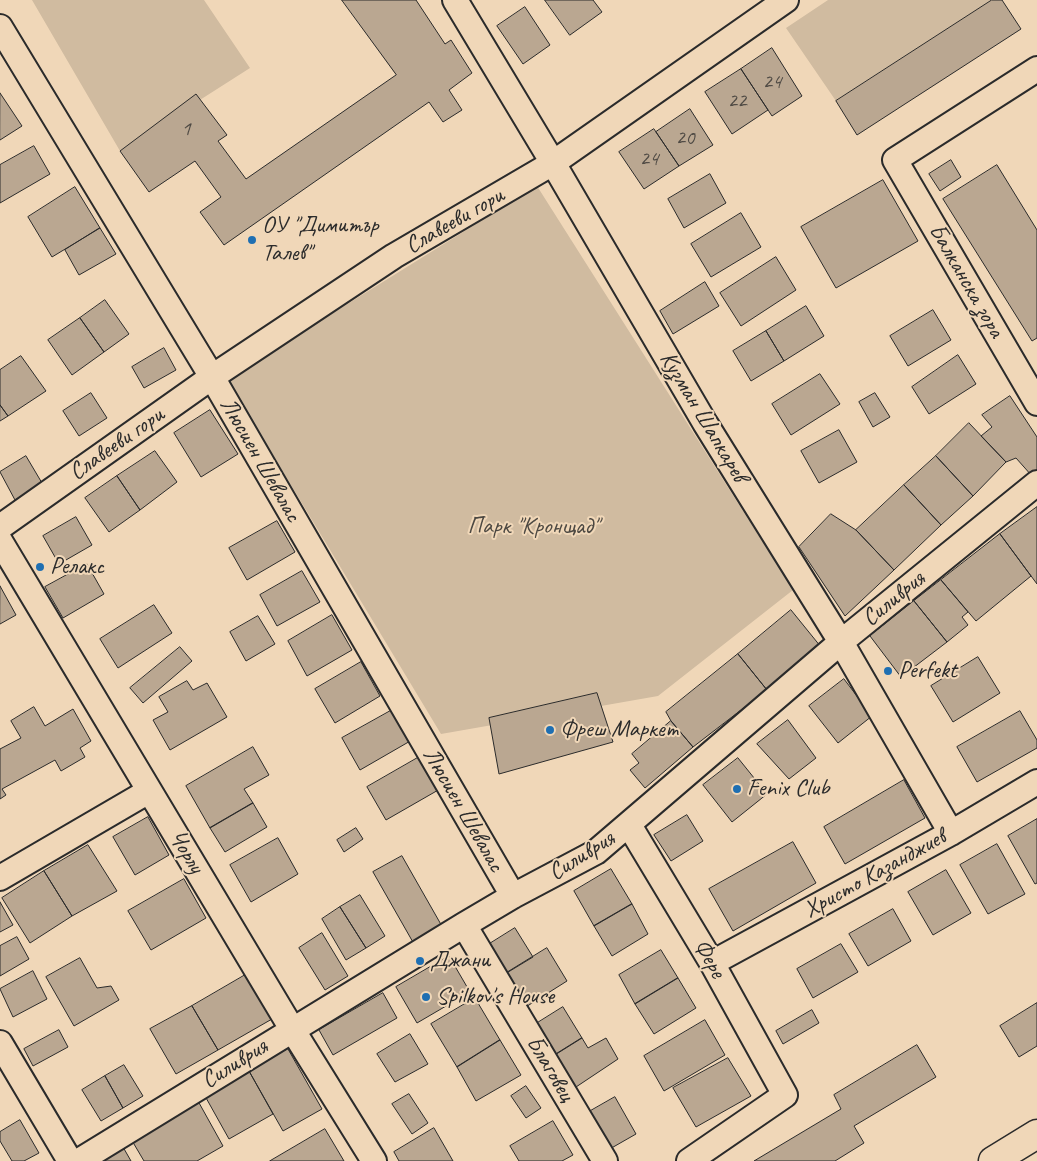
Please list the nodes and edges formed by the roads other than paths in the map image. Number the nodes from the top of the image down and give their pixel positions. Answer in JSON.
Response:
{"nodes":[{"id":1,"x":455,"y":0,"type":"edge"},
{"id":2,"x":786,"y":0,"type":"edge"},
{"id":3,"x":0,"y":27,"type":"edge"},
{"id":4,"x":1037,"y":69,"type":"edge"},
{"id":5,"x":553,"y":163,"type":"junction"},
{"id":6,"x":212,"y":377,"type":"junction"},
{"id":7,"x":1037,"y":403,"type":"edge"},
{"id":8,"x":1037,"y":483,"type":"edge"},
{"id":9,"x":0,"y":527,"type":"edge"},
{"id":10,"x":0,"y":541,"type":"edge"},
{"id":11,"x":841,"y":642,"type":"junction"},
{"id":12,"x":1037,"y":782,"type":"edge"},
{"id":13,"x":149,"y":791,"type":"junction"},
{"id":14,"x":629,"y":825,"type":"junction"},
{"id":15,"x":951,"y":833,"type":"junction"},
{"id":16,"x":0,"y":878,"type":"edge"},
{"id":17,"x":513,"y":896,"type":"junction"},
{"id":18,"x":464,"y":925,"type":"junction"},
{"id":19,"x":712,"y":963,"type":"junction"},
{"id":20,"x":292,"y":1029,"type":"junction"},
{"id":21,"x":0,"y":1043,"type":"edge"},
{"id":22,"x":1037,"y":1134,"type":"edge"},
{"id":23,"x":70,"y":1161,"type":"edge"},
{"id":24,"x":79,"y":1161,"type":"edge"},
{"id":25,"x":374,"y":1161,"type":"edge"},
{"id":26,"x":606,"y":1161,"type":"edge"},
{"id":27,"x":689,"y":1161,"type":"edge"},
{"id":28,"x":993,"y":1161,"type":"edge"}],
"edges":[{"from":1,"to":5,"type":"street","name":"Кузман Шапкарев"},
{"from":2,"to":5,"type":"street","name":"Славееви гори"},
{"from":3,"to":6,"type":"street","name":"Люсиен Шевалас"},
{"from":4,"to":7,"type":"street","name":"Балканска зора"},
{"from":5,"to":6,"type":"street","name":"Славееви гори"},
{"from":5,"to":11,"type":"street","name":"Кузман Шапкарев"},
{"from":6,"to":9,"type":"street","name":"Славееви гори"},
{"from":6,"to":17,"type":"street","name":"Люсиен Шевалас"},
{"from":8,"to":11,"type":"street","name":"Силиврия"},
{"from":10,"to":13,"type":"street","name":"Чорлу"},
{"from":11,"to":14,"type":"street","name":"Силиврия"},
{"from":11,"to":15,"type":"street","name":"Кузман Шапкарев"},
{"from":12,"to":15,"type":"street","name":"Христо Казанджиев"},
{"from":13,"to":16,"type":"street"},
{"from":13,"to":20,"type":"street","name":"Чорлу"},
{"from":14,"to":17,"type":"street","name":"Силиврия"},
{"from":14,"to":19,"type":"street","name":"Фере"},
{"from":15,"to":19,"type":"street","name":"Христо Казанджиев"},
{"from":17,"to":18,"type":"street","name":"Силиврия"},
{"from":18,"to":20,"type":"street","name":"Силиврия"},
{"from":18,"to":26,"type":"street","name":"Благовец"},
{"from":19,"to":27,"type":"street","name":"Фере"},
{"from":20,"to":24,"type":"street","name":"Силиврия"},
{"from":20,"to":25,"type":"street","name":"Чорлу"},
{"from":21,"to":23,"type":"street"},
{"from":22,"to":28,"type":"street"}]}
